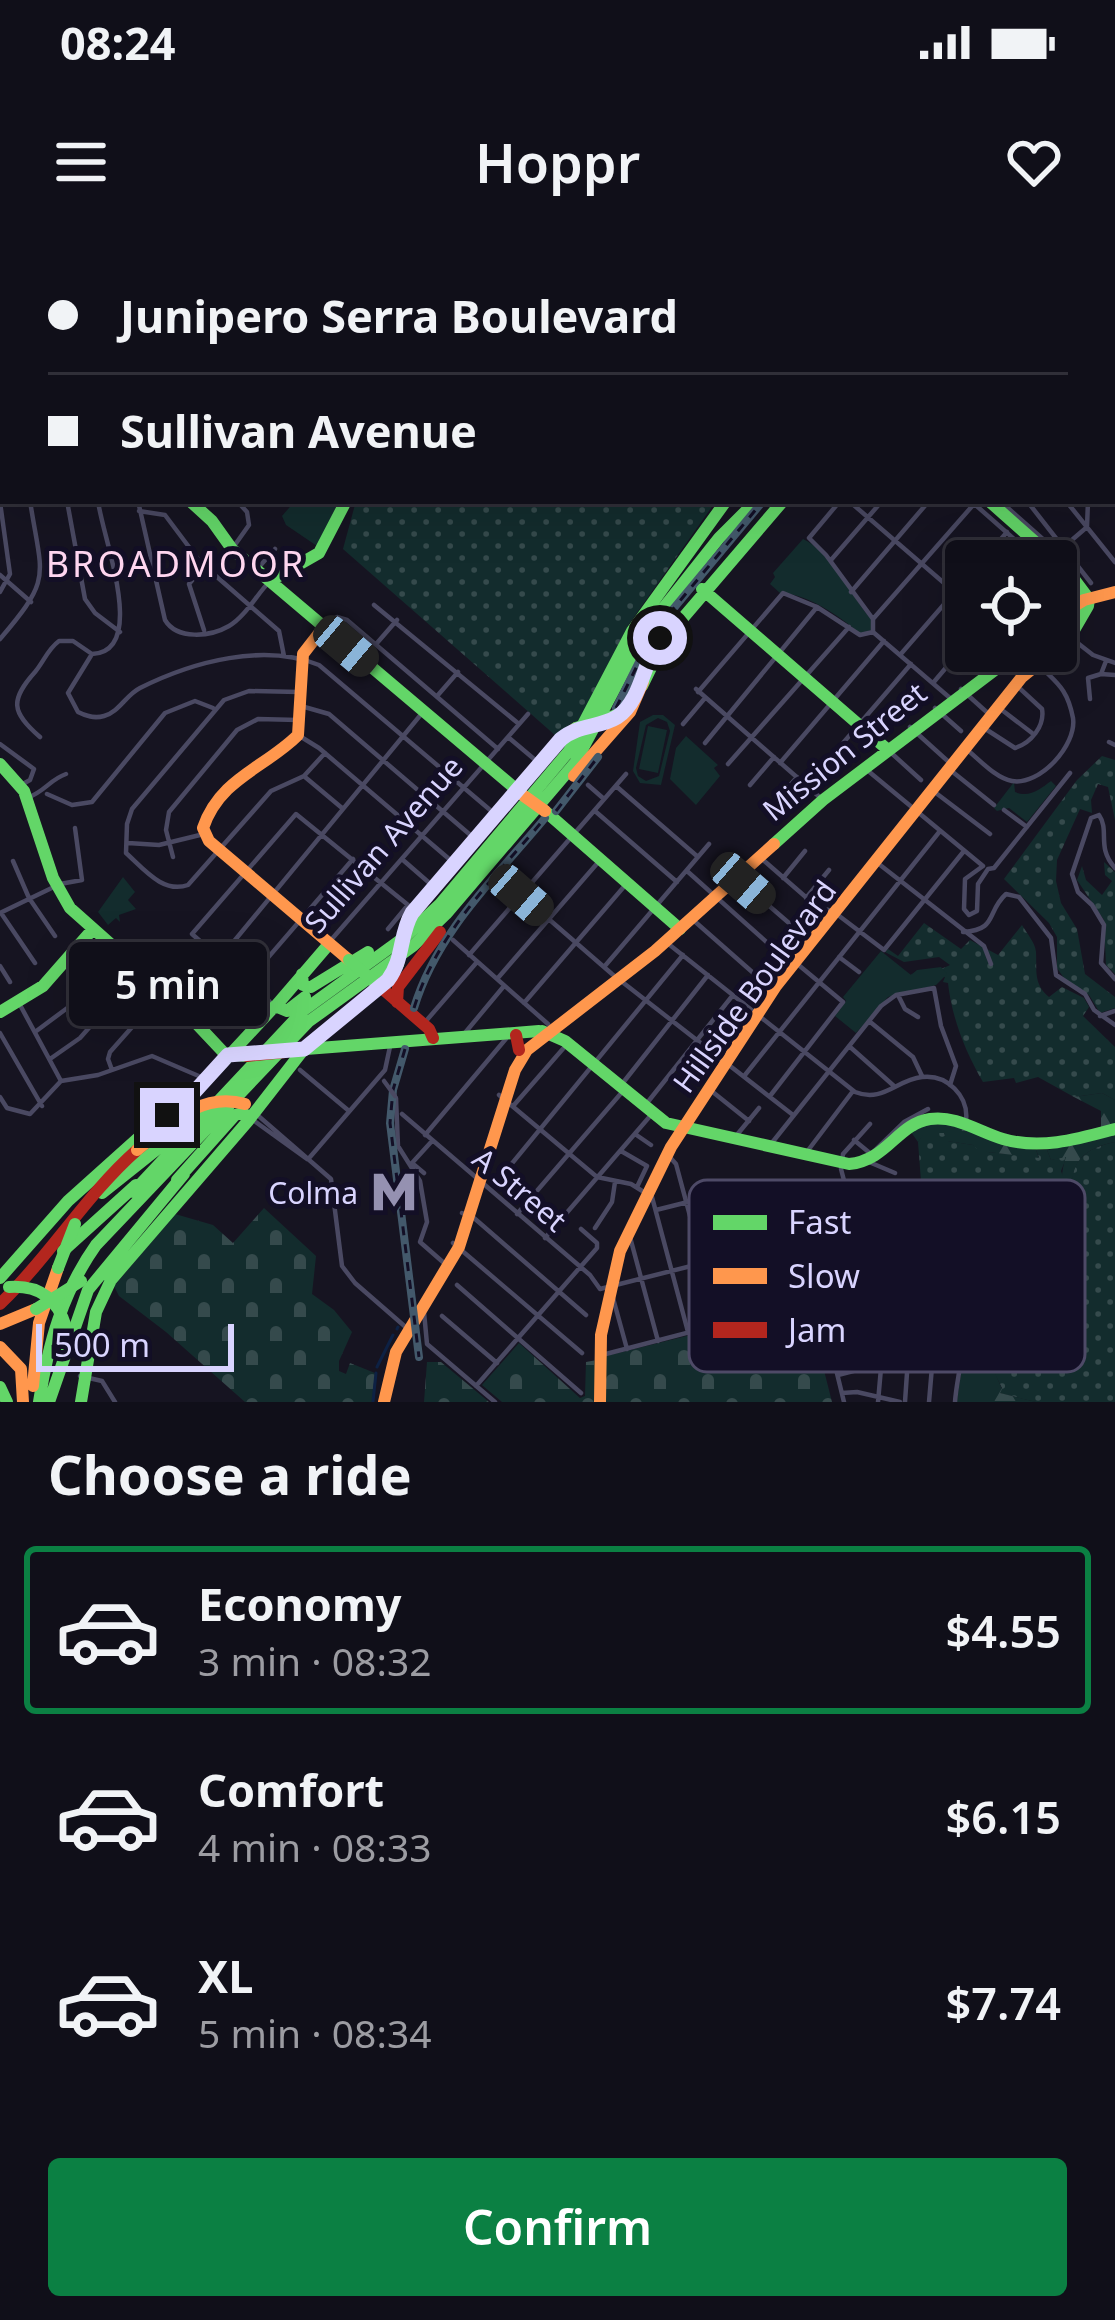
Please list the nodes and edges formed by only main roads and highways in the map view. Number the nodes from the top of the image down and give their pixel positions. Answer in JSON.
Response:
{"nodes":[{"id":1,"x":193,"y":504,"type":"edge"},
{"id":2,"x":344,"y":504,"type":"edge"},
{"id":3,"x":721,"y":504,"type":"edge"},
{"id":4,"x":733,"y":504,"type":"edge"},
{"id":5,"x":750,"y":504,"type":"edge"},
{"id":6,"x":777,"y":504,"type":"edge"},
{"id":7,"x":981,"y":504,"type":"edge"},
{"id":8,"x":1024,"y":540,"type":"edge"},
{"id":9,"x":269,"y":580,"type":"junction"},
{"id":10,"x":1077,"y":581,"type":"edge"},
{"id":11,"x":703,"y":590,"type":"junction"},
{"id":12,"x":1077,"y":592,"type":"edge"},
{"id":13,"x":1115,"y":595,"type":"edge"},
{"id":14,"x":1084,"y":598,"type":"junction"},
{"id":15,"x":1077,"y":604,"type":"edge"},
{"id":16,"x":1077,"y":618,"type":"edge"},
{"id":17,"x":324,"y":628,"type":"junction"},
{"id":18,"x":629,"y":635,"type":"junction"},
{"id":19,"x":652,"y":655,"type":"junction"},
{"id":20,"x":988,"y":672,"type":"edge"},
{"id":21,"x":1030,"y":672,"type":"edge"},
{"id":22,"x":643,"y":682,"type":"junction"},
{"id":23,"x":624,"y":711,"type":"junction"},
{"id":24,"x":886,"y":749,"type":"junction"},
{"id":25,"x":0,"y":764,"type":"edge"},
{"id":26,"x":520,"y":794,"type":"junction"},
{"id":27,"x":821,"y":798,"type":"junction"},
{"id":28,"x":530,"y":816,"type":"junction"},
{"id":29,"x":505,"y":845,"type":"junction"},
{"id":30,"x":450,"y":892,"type":"junction"},
{"id":31,"x":683,"y":924,"type":"junction"},
{"id":32,"x":94,"y":929,"type":"junction"},
{"id":33,"x":329,"y":944,"type":"junction"},
{"id":34,"x":368,"y":952,"type":"junction"},
{"id":35,"x":417,"y":960,"type":"junction"},
{"id":36,"x":302,"y":974,"type":"junction"},
{"id":37,"x":614,"y":974,"type":"junction"},
{"id":38,"x":376,"y":984,"type":"junction"},
{"id":39,"x":397,"y":1002,"type":"junction"},
{"id":40,"x":274,"y":1006,"type":"junction"},
{"id":41,"x":0,"y":1012,"type":"edge"},
{"id":42,"x":541,"y":1032,"type":"junction"},
{"id":43,"x":321,"y":1033,"type":"junction"},
{"id":44,"x":434,"y":1038,"type":"junction"},
{"id":45,"x":517,"y":1043,"type":"junction"},
{"id":46,"x":327,"y":1048,"type":"junction"},
{"id":47,"x":236,"y":1053,"type":"junction"},
{"id":48,"x":294,"y":1057,"type":"junction"},
{"id":49,"x":252,"y":1081,"type":"junction"},
{"id":50,"x":249,"y":1111,"type":"junction"},
{"id":51,"x":682,"y":1129,"type":"junction"},
{"id":52,"x":1115,"y":1130,"type":"edge"},
{"id":53,"x":146,"y":1146,"type":"junction"},
{"id":54,"x":145,"y":1179,"type":"junction"},
{"id":55,"x":186,"y":1184,"type":"junction"},
{"id":56,"x":95,"y":1195,"type":"junction"},
{"id":57,"x":104,"y":1261,"type":"junction"},
{"id":58,"x":446,"y":1264,"type":"junction"},
{"id":59,"x":3,"y":1285,"type":"edge"},
{"id":60,"x":0,"y":1306,"type":"edge"},
{"id":61,"x":0,"y":1324,"type":"edge"},
{"id":62,"x":413,"y":1325,"type":"junction"},
{"id":63,"x":0,"y":1348,"type":"edge"},
{"id":64,"x":33,"y":1386,"type":"junction"},
{"id":65,"x":0,"y":1387,"type":"edge"},
{"id":66,"x":7,"y":1402,"type":"edge"},
{"id":67,"x":38,"y":1402,"type":"edge"},
{"id":68,"x":78,"y":1402,"type":"edge"},
{"id":69,"x":381,"y":1402,"type":"edge"},
{"id":70,"x":600,"y":1402,"type":"edge"}],
"edges":[{"from":1,"to":9,"type":"main road"},
{"from":2,"to":9,"type":"main road"},
{"from":3,"to":18,"type":"main road"},
{"from":4,"to":18,"type":"main road"},
{"from":5,"to":28,"type":"main road"},
{"from":6,"to":11,"type":"main road"},
{"from":7,"to":8,"type":"main road"},
{"from":9,"to":17,"type":"main road"},
{"from":10,"to":14,"type":"main road"},
{"from":11,"to":19,"type":"main road"},
{"from":11,"to":24,"type":"main road"},
{"from":12,"to":14,"type":"main road"},
{"from":13,"to":14,"type":"main road"},
{"from":14,"to":15,"type":"main road"},
{"from":14,"to":16,"type":"main road","name":"Hillside Boulevard"},
{"from":17,"to":26,"type":"main road"},
{"from":17,"to":33,"type":"main road"},
{"from":18,"to":30,"type":"main road"},
{"from":19,"to":22,"type":"main road"},
{"from":19,"to":23,"type":"main road"},
{"from":20,"to":24,"type":"main road","name":"Mission Street"},
{"from":21,"to":51,"type":"main road","name":"Hillside Boulevard"},
{"from":22,"to":23,"type":"main road"},
{"from":22,"to":28,"type":"main road"},
{"from":23,"to":26,"type":"main road","bridge":true},
{"from":24,"to":27,"type":"main road","name":"Mission Street"},
{"from":24,"to":27,"type":"main road","name":"Mission Street"},
{"from":25,"to":32,"type":"main road"},
{"from":26,"to":31,"type":"main road","bridge":true},
{"from":26,"to":38,"type":"main road","bridge":true},
{"from":27,"to":31,"type":"main road","name":"Mission Street"},
{"from":28,"to":29,"type":"main road"},
{"from":29,"to":35,"type":"main road"},
{"from":29,"to":49,"type":"main road"},
{"from":30,"to":34,"type":"main road"},
{"from":30,"to":54,"type":"main road"},
{"from":31,"to":37,"type":"main road","name":"Mission Street"},
{"from":31,"to":37,"type":"main road","name":"Mission Street"},
{"from":32,"to":41,"type":"main road"},
{"from":32,"to":47,"type":"main road"},
{"from":33,"to":36,"type":"main road","name":"Sullivan Avenue"},
{"from":33,"to":38,"type":"main road","bridge":true},
{"from":34,"to":36,"type":"main road"},
{"from":34,"to":40,"type":"main road"},
{"from":35,"to":38,"type":"main road"},
{"from":35,"to":39,"type":"main road"},
{"from":36,"to":40,"type":"main road","name":"Sullivan Avenue"},
{"from":37,"to":42,"type":"main road","name":"Mission Street"},
{"from":38,"to":39,"type":"main road"},
{"from":38,"to":43,"type":"main road"},
{"from":39,"to":44,"type":"main road"},
{"from":40,"to":47,"type":"main road","name":"Sullivan Avenue"},
{"from":42,"to":45,"type":"main road"},
{"from":42,"to":45,"type":"main road","name":"Mission Street"},
{"from":42,"to":51,"type":"main road"},
{"from":43,"to":46,"type":"main road"},
{"from":43,"to":48,"type":"main road"},
{"from":44,"to":45,"type":"main road"},
{"from":44,"to":46,"type":"main road"},
{"from":45,"to":58,"type":"main road","name":"Mission Street"},
{"from":46,"to":48,"type":"main road"},
{"from":47,"to":48,"type":"main road","bridge":true},
{"from":47,"to":53,"type":"main road","name":"Sullivan Avenue"},
{"from":48,"to":50,"type":"main road"},
{"from":49,"to":57,"type":"main road"},
{"from":49,"to":67,"type":"main road"},
{"from":50,"to":53,"type":"main road","bridge":true},
{"from":50,"to":55,"type":"main road"},
{"from":51,"to":52,"type":"main road"},
{"from":51,"to":70,"type":"main road","name":"Hillside Boulevard"},
{"from":53,"to":56,"type":"main road"},
{"from":53,"to":59,"type":"main road","name":"Sullivan Avenue"},
{"from":54,"to":60,"type":"main road"},
{"from":54,"to":64,"type":"main road"},
{"from":55,"to":57,"type":"main road"},
{"from":55,"to":67,"type":"main road"},
{"from":55,"to":68,"type":"main road"},
{"from":56,"to":60,"type":"main road"},
{"from":56,"to":64,"type":"main road","bridge":true},
{"from":57,"to":61,"type":"main road","bridge":true},
{"from":58,"to":62,"type":"main road"},
{"from":58,"to":62,"type":"main road"},
{"from":59,"to":67,"type":"main road","bridge":true},
{"from":62,"to":69,"type":"main road"},
{"from":63,"to":67,"type":"main road"},
{"from":64,"to":67,"type":"main road"},
{"from":65,"to":66,"type":"main road"}]}
